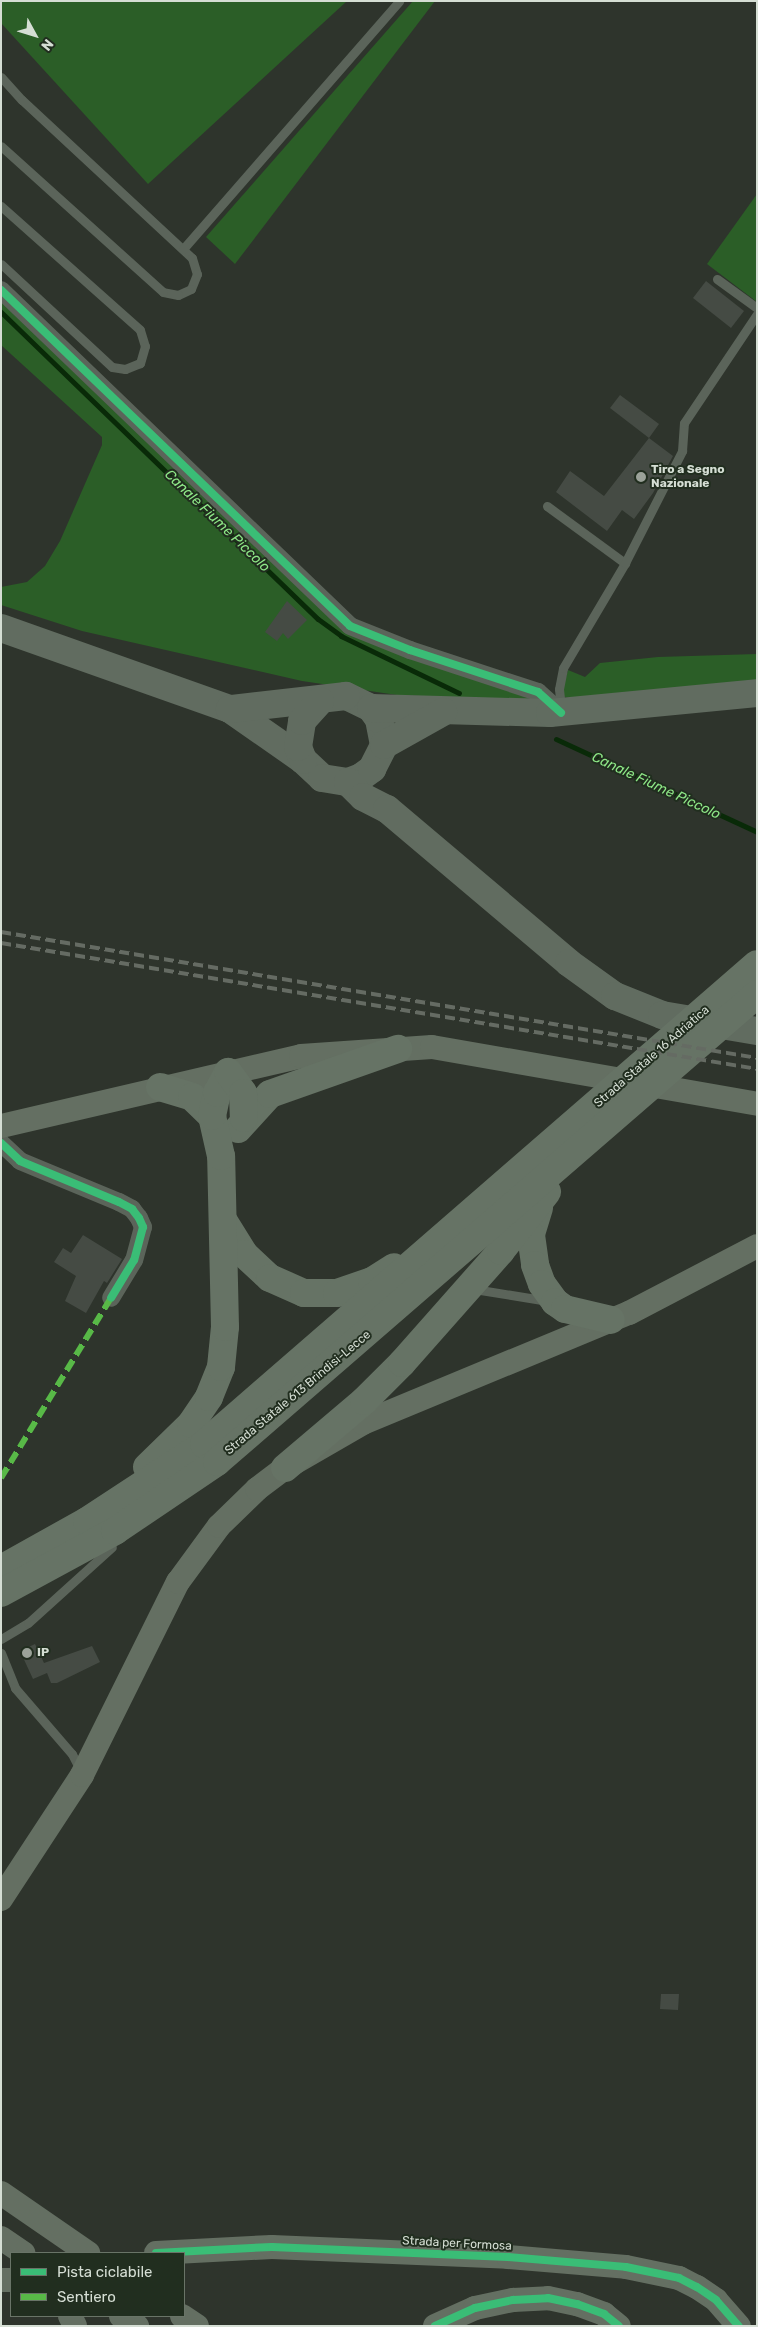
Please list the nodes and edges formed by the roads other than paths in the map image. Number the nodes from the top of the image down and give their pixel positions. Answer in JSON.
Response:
{"nodes":[{"id":1,"x":399,"y":1,"type":"edge"},
{"id":2,"x":1,"y":77,"type":"edge"},
{"id":3,"x":1,"y":146,"type":"edge"},
{"id":4,"x":1,"y":206,"type":"edge"},
{"id":5,"x":183,"y":249,"type":"junction"},
{"id":6,"x":1,"y":264,"type":"edge"},
{"id":7,"x":717,"y":279,"type":"dead end"},
{"id":8,"x":1,"y":290,"type":"edge"},
{"id":9,"x":757,"y":308,"type":"edge"},
{"id":10,"x":757,"y":314,"type":"edge"},
{"id":11,"x":547,"y":506,"type":"dead end"},
{"id":12,"x":625,"y":562,"type":"junction"},
{"id":13,"x":1,"y":628,"type":"edge"},
{"id":14,"x":757,"y":693,"type":"edge"},
{"id":15,"x":320,"y":701,"type":"junction"},
{"id":16,"x":370,"y":708,"type":"junction"},
{"id":17,"x":230,"y":709,"type":"junction"},
{"id":18,"x":444,"y":711,"type":"junction"},
{"id":19,"x":562,"y":713,"type":"junction"},
{"id":20,"x":384,"y":745,"type":"junction"},
{"id":21,"x":303,"y":760,"type":"junction"},
{"id":22,"x":348,"y":782,"type":"junction"},
{"id":23,"x":757,"y":964,"type":"edge"},
{"id":24,"x":757,"y":994,"type":"edge"},
{"id":25,"x":757,"y":1031,"type":"edge"},
{"id":26,"x":398,"y":1049,"type":"junction"},
{"id":27,"x":228,"y":1072,"type":"junction"},
{"id":28,"x":160,"y":1087,"type":"junction"},
{"id":29,"x":757,"y":1104,"type":"edge"},
{"id":30,"x":212,"y":1116,"type":"junction"},
{"id":31,"x":244,"y":1118,"type":"junction"},
{"id":32,"x":1,"y":1126,"type":"edge"},
{"id":33,"x":1,"y":1143,"type":"edge"},
{"id":34,"x":558,"y":1153,"type":"junction"},
{"id":35,"x":221,"y":1156,"type":"junction"},
{"id":36,"x":539,"y":1205,"type":"junction"},
{"id":37,"x":222,"y":1220,"type":"junction"},
{"id":38,"x":462,"y":1222,"type":"junction"},
{"id":39,"x":757,"y":1246,"type":"edge"},
{"id":40,"x":469,"y":1288,"type":"junction"},
{"id":41,"x":112,"y":1298,"type":"dead end"},
{"id":42,"x":555,"y":1302,"type":"junction"},
{"id":43,"x":611,"y":1320,"type":"junction"},
{"id":44,"x":327,"y":1370,"type":"junction"},
{"id":45,"x":285,"y":1468,"type":"junction"},
{"id":46,"x":194,"y":1490,"type":"dead end"},
{"id":47,"x":87,"y":1521,"type":"junction"},
{"id":48,"x":123,"y":1539,"type":"dead end"},
{"id":49,"x":1,"y":1569,"type":"edge"},
{"id":50,"x":1,"y":1593,"type":"edge"},
{"id":51,"x":1,"y":1640,"type":"edge"},
{"id":52,"x":1,"y":1653,"type":"edge"},
{"id":53,"x":65,"y":1745,"type":"junction"},
{"id":54,"x":94,"y":1749,"type":"junction"},
{"id":55,"x":82,"y":1775,"type":"junction"},
{"id":56,"x":1,"y":1899,"type":"edge"},
{"id":57,"x":1,"y":2193,"type":"edge"},
{"id":58,"x":1,"y":2238,"type":"edge"},
{"id":59,"x":22,"y":2252,"type":"edge"},
{"id":60,"x":86,"y":2252,"type":"edge"},
{"id":61,"x":175,"y":2252,"type":"edge"},
{"id":62,"x":124,"y":2317,"type":"edge"},
{"id":63,"x":184,"y":2317,"type":"edge"},
{"id":64,"x":137,"y":2326,"type":"edge"},
{"id":65,"x":197,"y":2326,"type":"edge"},
{"id":66,"x":434,"y":2326,"type":"edge"},
{"id":67,"x":619,"y":2326,"type":"edge"},
{"id":68,"x":739,"y":2326,"type":"edge"}],
"edges":[{"from":1,"to":5,"type":"lane"},
{"from":2,"to":5,"type":"lane"},
{"from":3,"to":5,"type":"lane"},
{"from":4,"to":6,"type":"lane"},
{"from":7,"to":9,"type":"lane"},
{"from":8,"to":19,"type":"street"},
{"from":10,"to":12,"type":"lane"},
{"from":11,"to":12,"type":"lane"},
{"from":12,"to":19,"type":"lane"},
{"from":13,"to":17,"type":"main road"},
{"from":14,"to":19,"type":"main road"},
{"from":15,"to":16,"type":"main road"},
{"from":15,"to":17,"type":"main road"},
{"from":15,"to":21,"type":"main road"},
{"from":16,"to":18,"type":"main road"},
{"from":16,"to":20,"type":"main road"},
{"from":17,"to":21,"type":"main road"},
{"from":18,"to":19,"type":"main road"},
{"from":18,"to":20,"type":"main road"},
{"from":20,"to":22,"type":"main road"},
{"from":21,"to":22,"type":"main road"},
{"from":22,"to":25,"type":"main road"},
{"from":23,"to":34,"type":"highway","name":"Strada Statale 16 Adriatica"},
{"from":24,"to":34,"type":"highway","name":"Strada Statale 16 Adriatica"},
{"from":26,"to":27,"type":"main road"},
{"from":26,"to":29,"type":"main road"},
{"from":26,"to":31,"type":"highway"},
{"from":27,"to":28,"type":"main road"},
{"from":27,"to":30,"type":"highway"},
{"from":27,"to":31,"type":"highway"},
{"from":28,"to":30,"type":"highway"},
{"from":28,"to":32,"type":"main road"},
{"from":30,"to":35,"type":"highway"},
{"from":31,"to":35,"type":"highway"},
{"from":33,"to":41,"type":"street"},
{"from":34,"to":36,"type":"highway"},
{"from":34,"to":38,"type":"highway","name":"Strada Statale 613 Brindisi-Lecce"},
{"from":34,"to":44,"type":"highway","name":"Strada Statale 613 Brindisi-Lecce"},
{"from":35,"to":37,"type":"highway"},
{"from":36,"to":40,"type":"highway"},
{"from":36,"to":42,"type":"highway"},
{"from":37,"to":38,"type":"highway"},
{"from":37,"to":47,"type":"highway"},
{"from":38,"to":47,"type":"highway","name":"Strada Statale 613 Brindisi-Lecce"},
{"from":39,"to":43,"type":"main road"},
{"from":40,"to":42,"type":"lane"},
{"from":40,"to":45,"type":"highway"},
{"from":42,"to":43,"type":"highway"},
{"from":43,"to":45,"type":"main road"},
{"from":44,"to":46,"type":"lane"},
{"from":44,"to":50,"type":"highway","name":"Strada Statale 613 Brindisi-Lecce"},
{"from":45,"to":54,"type":"main road"},
{"from":47,"to":49,"type":"highway","name":"Strada Statale 613 Brindisi-Lecce"},
{"from":48,"to":51,"type":"lane"},
{"from":52,"to":53,"type":"lane"},
{"from":53,"to":54,"type":"lane"},
{"from":53,"to":55,"type":"lane"},
{"from":54,"to":55,"type":"main road"},
{"from":55,"to":56,"type":"main road"},
{"from":57,"to":60,"type":"main road"},
{"from":58,"to":59,"type":"main road"},
{"from":61,"to":68,"type":"main road","name":"Strada per Formosa"},
{"from":62,"to":64,"type":"main road"},
{"from":63,"to":65,"type":"main road"},
{"from":66,"to":67,"type":"main road"}]}
